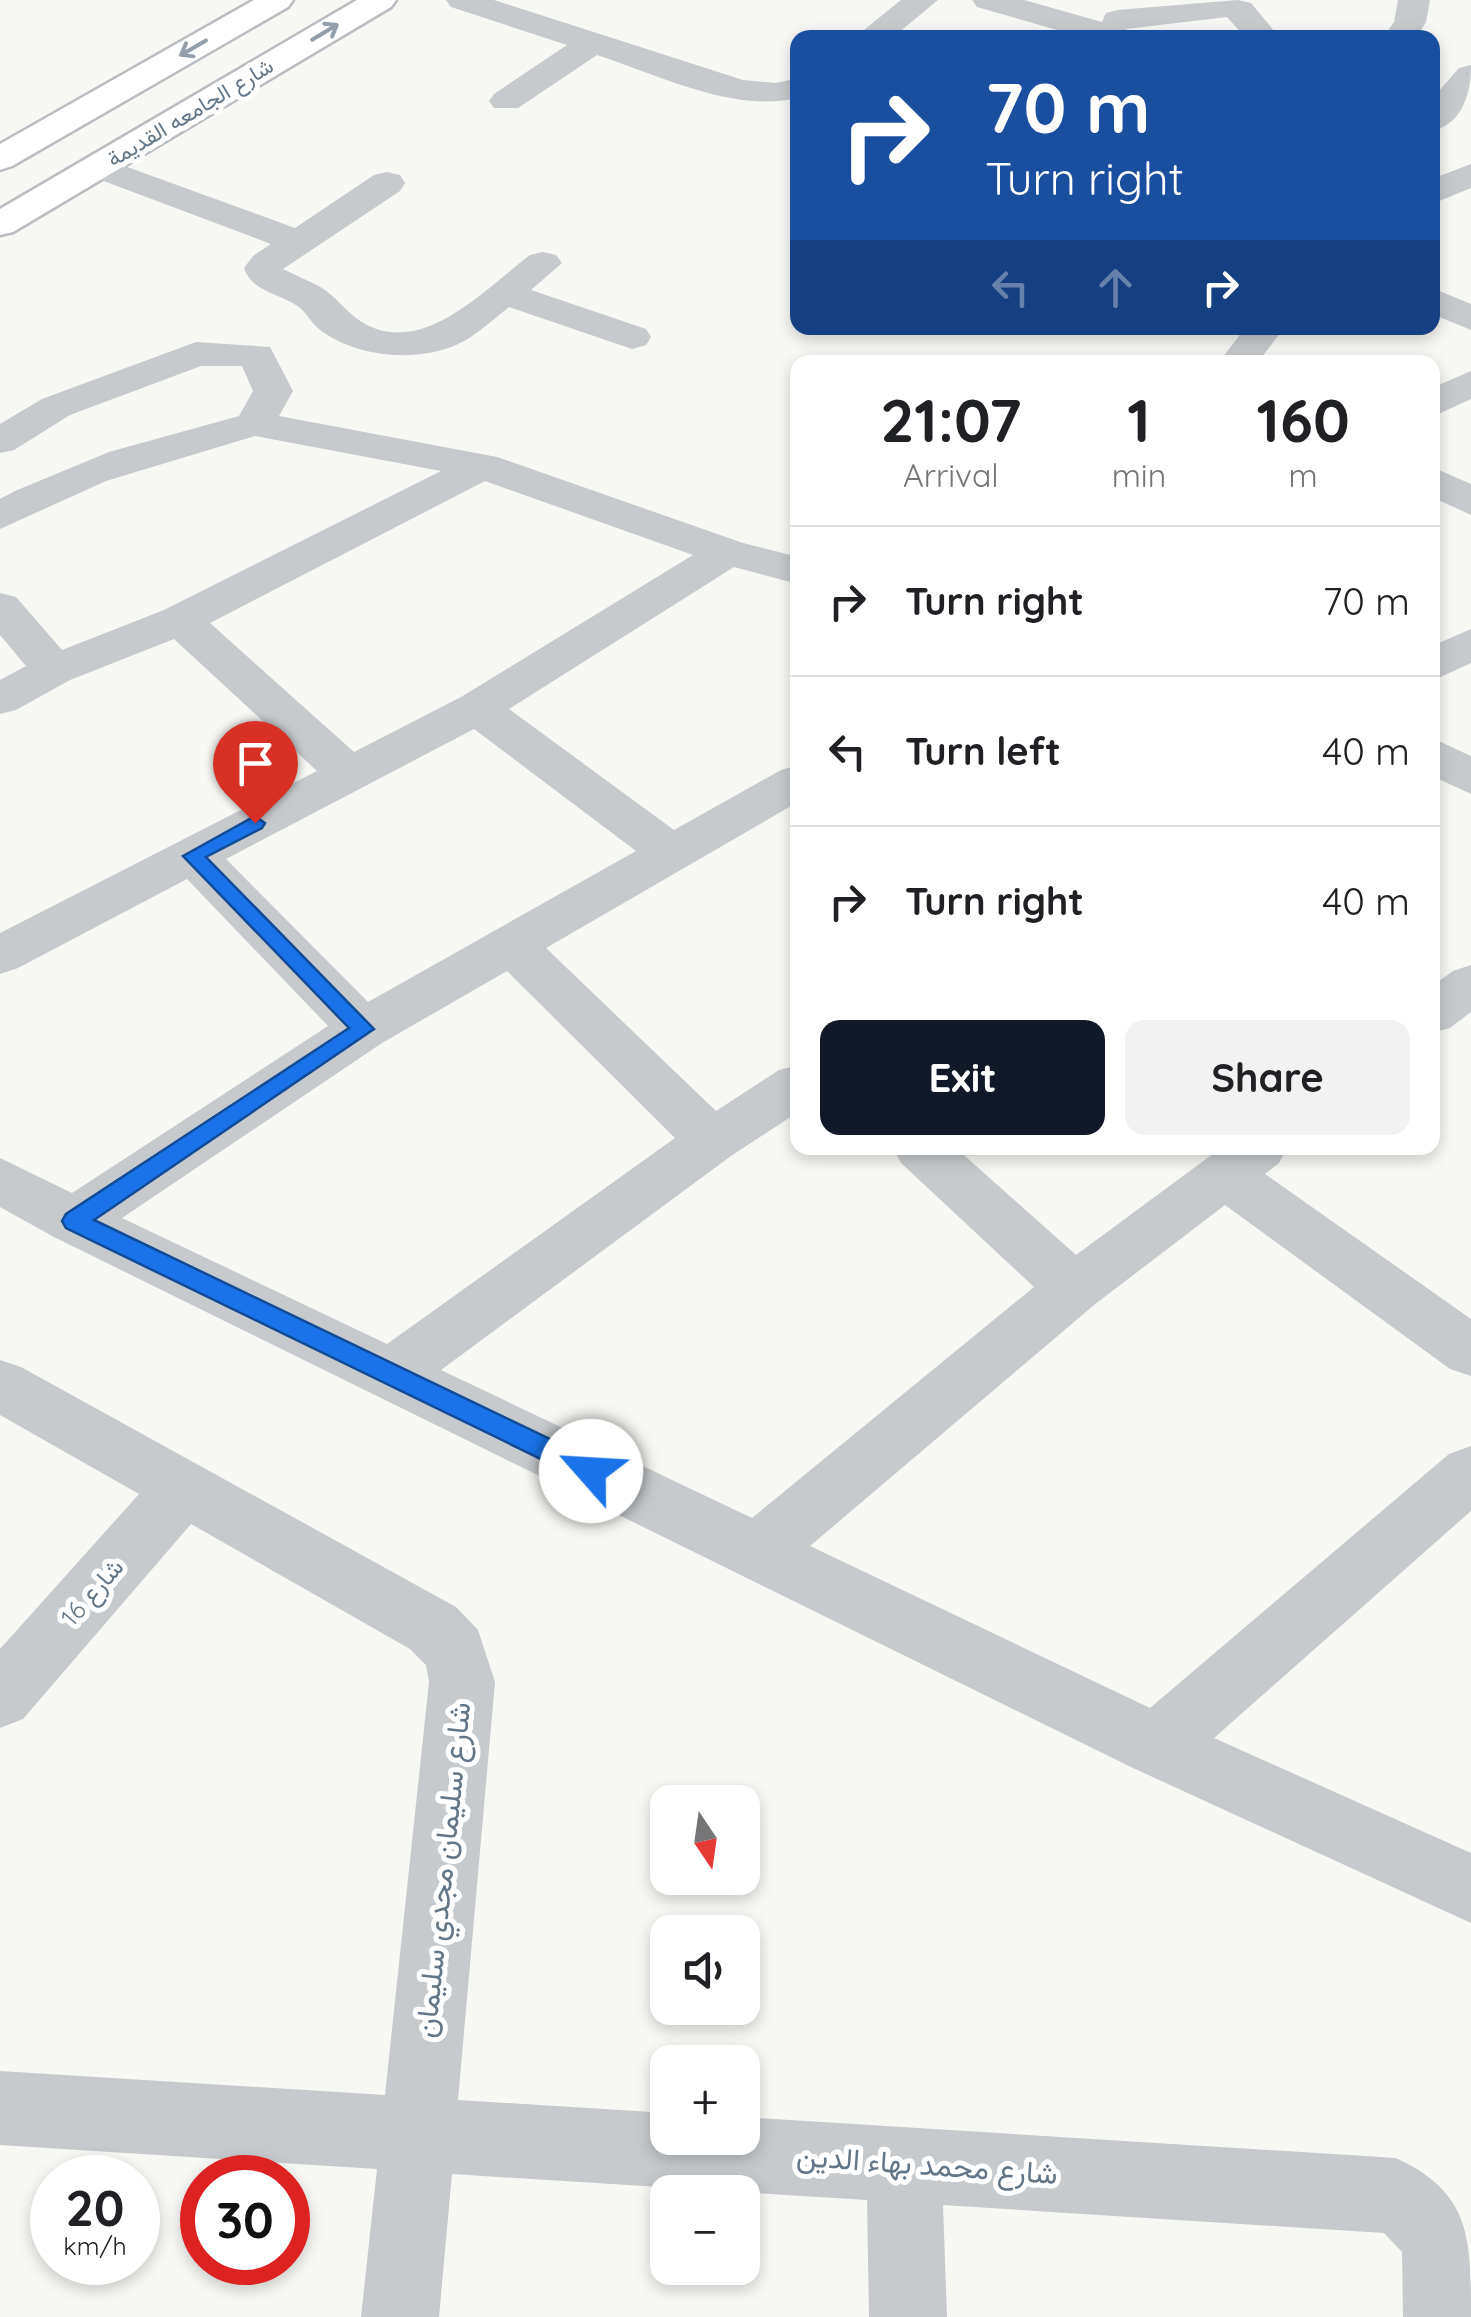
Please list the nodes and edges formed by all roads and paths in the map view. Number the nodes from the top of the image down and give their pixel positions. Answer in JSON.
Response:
{"nodes":[{"id":1,"x":277,"y":0,"type":"edge"},
{"id":2,"x":380,"y":0,"type":"edge"},
{"id":3,"x":462,"y":0,"type":"edge"},
{"id":4,"x":922,"y":0,"type":"edge"},
{"id":5,"x":988,"y":0,"type":"edge"},
{"id":6,"x":1414,"y":0,"type":"edge"},
{"id":7,"x":1116,"y":23,"type":"edge"},
{"id":8,"x":881,"y":30,"type":"edge"},
{"id":9,"x":1257,"y":30,"type":"edge"},
{"id":10,"x":1404,"y":30,"type":"edge"},
{"id":11,"x":594,"y":42,"type":"junction"},
{"id":12,"x":1471,"y":75,"type":"edge"},
{"id":13,"x":790,"y":90,"type":"edge"},
{"id":14,"x":506,"y":101,"type":"dead end"},
{"id":15,"x":1440,"y":111,"type":"edge"},
{"id":16,"x":15,"y":150,"type":"edge"},
{"id":17,"x":97,"y":167,"type":"junction"},
{"id":18,"x":1471,"y":176,"type":"edge"},
{"id":19,"x":387,"y":183,"type":"dead end"},
{"id":20,"x":1440,"y":190,"type":"edge"},
{"id":21,"x":0,"y":224,"type":"edge"},
{"id":22,"x":298,"y":242,"type":"junction"},
{"id":23,"x":544,"y":262,"type":"dead end"},
{"id":24,"x":504,"y":292,"type":"junction"},
{"id":25,"x":1440,"y":304,"type":"edge"},
{"id":26,"x":1471,"y":319,"type":"edge"},
{"id":27,"x":1259,"y":335,"type":"edge"},
{"id":28,"x":632,"y":337,"type":"dead end"},
{"id":29,"x":1244,"y":355,"type":"edge"},
{"id":30,"x":1471,"y":383,"type":"edge"},
{"id":31,"x":1440,"y":400,"type":"edge"},
{"id":32,"x":254,"y":424,"type":"junction"},
{"id":33,"x":0,"y":441,"type":"edge"},
{"id":34,"x":482,"y":466,"type":"junction"},
{"id":35,"x":1440,"y":484,"type":"edge"},
{"id":36,"x":1471,"y":502,"type":"edge"},
{"id":37,"x":0,"y":516,"type":"edge"},
{"id":38,"x":728,"y":552,"type":"junction"},
{"id":39,"x":790,"y":570,"type":"edge"},
{"id":40,"x":0,"y":607,"type":"edge"},
{"id":41,"x":180,"y":620,"type":"junction"},
{"id":42,"x":1471,"y":643,"type":"edge"},
{"id":43,"x":1440,"y":661,"type":"edge"},
{"id":44,"x":54,"y":670,"type":"junction"},
{"id":45,"x":0,"y":699,"type":"edge"},
{"id":46,"x":476,"y":708,"type":"junction"},
{"id":47,"x":1440,"y":759,"type":"edge"},
{"id":48,"x":348,"y":774,"type":"junction"},
{"id":49,"x":1471,"y":778,"type":"edge"},
{"id":50,"x":790,"y":786,"type":"edge"},
{"id":51,"x":674,"y":854,"type":"junction"},
{"id":52,"x":193,"y":856,"type":"junction"},
{"id":53,"x":7,"y":939,"type":"edge"},
{"id":54,"x":511,"y":944,"type":"junction"},
{"id":55,"x":1471,"y":984,"type":"edge"},
{"id":56,"x":1440,"y":1008,"type":"edge"},
{"id":57,"x":364,"y":1029,"type":"junction"},
{"id":58,"x":790,"y":1089,"type":"edge"},
{"id":59,"x":712,"y":1141,"type":"junction"},
{"id":60,"x":928,"y":1155,"type":"edge"},
{"id":61,"x":1242,"y":1161,"type":"edge"},
{"id":62,"x":0,"y":1180,"type":"edge"},
{"id":63,"x":74,"y":1221,"type":"junction"},
{"id":64,"x":1074,"y":1288,"type":"junction"},
{"id":65,"x":1471,"y":1351,"type":"edge"},
{"id":66,"x":391,"y":1374,"type":"junction"},
{"id":67,"x":0,"y":1384,"type":"edge"},
{"id":68,"x":1471,"y":1473,"type":"edge"},
{"id":69,"x":184,"y":1487,"type":"junction"},
{"id":70,"x":758,"y":1551,"type":"junction"},
{"id":71,"x":0,"y":1696,"type":"edge"},
{"id":72,"x":1157,"y":1744,"type":"junction"},
{"id":73,"x":1471,"y":1888,"type":"edge"},
{"id":74,"x":0,"y":2108,"type":"edge"},
{"id":75,"x":416,"y":2134,"type":"junction"},
{"id":76,"x":904,"y":2163,"type":"junction"},
{"id":77,"x":400,"y":2317,"type":"edge"},
{"id":78,"x":908,"y":2317,"type":"edge"},
{"id":79,"x":1442,"y":2317,"type":"edge"}],
"edges":[{"from":1,"to":16,"type":"main road","one_way":true},
{"from":17,"to":2,"type":"main road","name":"شارع الجامعه القديمة","one_way":true},
{"from":3,"to":11,"type":"street"},
{"from":4,"to":8,"type":"street"},
{"from":5,"to":7,"type":"street"},
{"from":6,"to":10,"type":"street"},
{"from":7,"to":9,"type":"street"},
{"from":11,"to":13,"type":"street"},
{"from":11,"to":14,"type":"street"},
{"from":12,"to":15,"type":"street"},
{"from":16,"to":17,"type":"main road"},
{"from":17,"to":21,"type":"main road","name":"شارع الجامعه القديمة"},
{"from":17,"to":22,"type":"street"},
{"from":18,"to":20,"type":"street"},
{"from":19,"to":22,"type":"street"},
{"from":22,"to":24,"type":"street"},
{"from":23,"to":24,"type":"street"},
{"from":24,"to":28,"type":"street"},
{"from":25,"to":26,"type":"street"},
{"from":27,"to":29,"type":"street"},
{"from":30,"to":31,"type":"street"},
{"from":32,"to":33,"type":"street"},
{"from":32,"to":34,"type":"street"},
{"from":32,"to":37,"type":"street"},
{"from":34,"to":38,"type":"street"},
{"from":34,"to":41,"type":"street"},
{"from":35,"to":36,"type":"street"},
{"from":38,"to":39,"type":"street"},
{"from":38,"to":46,"type":"street"},
{"from":40,"to":44,"type":"street"},
{"from":41,"to":44,"type":"street"},
{"from":41,"to":48,"type":"street"},
{"from":42,"to":43,"type":"street"},
{"from":44,"to":45,"type":"street"},
{"from":46,"to":48,"type":"street"},
{"from":46,"to":51,"type":"street"},
{"from":47,"to":49,"type":"street"},
{"from":48,"to":52,"type":"street"},
{"from":50,"to":51,"type":"street"},
{"from":51,"to":54,"type":"street"},
{"from":52,"to":53,"type":"street"},
{"from":52,"to":57,"type":"street"},
{"from":54,"to":57,"type":"street"},
{"from":54,"to":59,"type":"street"},
{"from":55,"to":56,"type":"street"},
{"from":57,"to":63,"type":"street"},
{"from":58,"to":59,"type":"street"},
{"from":59,"to":66,"type":"street"},
{"from":60,"to":64,"type":"street"},
{"from":61,"to":64,"type":"street"},
{"from":61,"to":65,"type":"street"},
{"from":62,"to":63,"type":"street"},
{"from":63,"to":66,"type":"street"},
{"from":64,"to":70,"type":"street"},
{"from":66,"to":70,"type":"street"},
{"from":67,"to":69,"type":"street","name":"شارع سليمان مجدي سليمان"},
{"from":68,"to":72,"type":"street"},
{"from":69,"to":71,"type":"street","name":"شارع 16"},
{"from":69,"to":75,"type":"street","name":"شارع سليمان مجدي سليمان"},
{"from":70,"to":72,"type":"street"},
{"from":72,"to":73,"type":"street"},
{"from":74,"to":75,"type":"street","name":"شارع محمد بهاء الدين"},
{"from":75,"to":76,"type":"street","name":"شارع محمد بهاء الدين"},
{"from":75,"to":77,"type":"street","name":"شارع سليمان مجدي سليمان"},
{"from":76,"to":78,"type":"street"},
{"from":76,"to":79,"type":"street","name":"شارع محمد بهاء الدين"}]}
